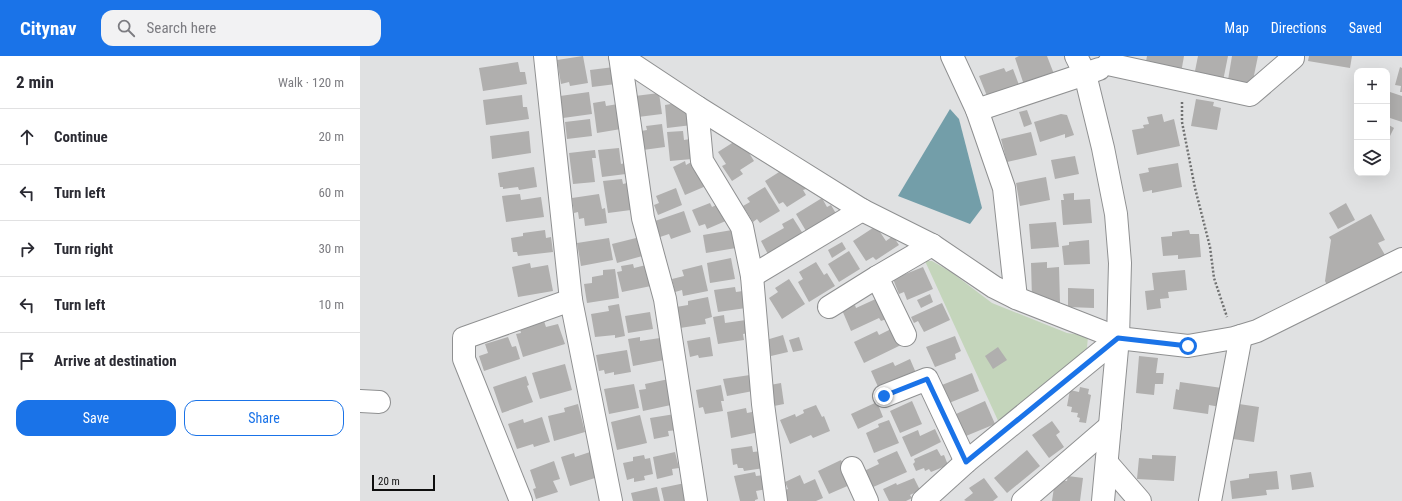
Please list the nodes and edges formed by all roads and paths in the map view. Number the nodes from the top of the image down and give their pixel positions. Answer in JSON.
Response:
{"nodes":[{"id":1,"x":545,"y":56,"type":"edge"},
{"id":2,"x":620,"y":56,"type":"edge"},
{"id":3,"x":952,"y":56,"type":"edge"},
{"id":4,"x":1293,"y":56,"type":"edge"},
{"id":5,"x":1113,"y":60,"type":"edge"},
{"id":6,"x":1081,"y":65,"type":"edge"},
{"id":7,"x":1182,"y":81,"type":"junction"},
{"id":8,"x":697,"y":107,"type":"junction"},
{"id":9,"x":977,"y":110,"type":"junction"},
{"id":10,"x":862,"y":210,"type":"junction"},
{"id":11,"x":932,"y":245,"type":"junction"},
{"id":12,"x":1402,"y":259,"type":"edge"},
{"id":13,"x":752,"y":276,"type":"junction"},
{"id":14,"x":877,"y":277,"type":"junction"},
{"id":15,"x":1016,"y":298,"type":"junction"},
{"id":16,"x":571,"y":300,"type":"junction"},
{"id":17,"x":829,"y":307,"type":"dead end"},
{"id":18,"x":905,"y":335,"type":"dead end"},
{"id":19,"x":1237,"y":337,"type":"junction"},
{"id":20,"x":1118,"y":338,"type":"junction"},
{"id":21,"x":884,"y":396,"type":"dead end"},
{"id":22,"x":1110,"y":426,"type":"junction"},
{"id":23,"x":966,"y":462,"type":"junction"},
{"id":24,"x":1107,"y":463,"type":"junction"},
{"id":25,"x":852,"y":468,"type":"dead end"},
{"id":26,"x":521,"y":501,"type":"edge"},
{"id":27,"x":611,"y":501,"type":"edge"},
{"id":28,"x":696,"y":501,"type":"edge"},
{"id":29,"x":776,"y":501,"type":"edge"},
{"id":30,"x":867,"y":501,"type":"edge"},
{"id":31,"x":923,"y":501,"type":"edge"},
{"id":32,"x":1024,"y":501,"type":"edge"},
{"id":33,"x":1103,"y":501,"type":"edge"},
{"id":34,"x":1140,"y":501,"type":"edge"},
{"id":35,"x":1210,"y":501,"type":"edge"}],
"edges":[{"from":1,"to":16,"type":"street"},
{"from":2,"to":8,"type":"street"},
{"from":2,"to":28,"type":"street"},
{"from":3,"to":9,"type":"street"},
{"from":4,"to":7,"type":"street"},
{"from":5,"to":6,"type":"street"},
{"from":5,"to":7,"type":"street"},
{"from":6,"to":9,"type":"street"},
{"from":6,"to":20,"type":"street"},
{"from":7,"to":19,"type":"path"},
{"from":8,"to":10,"type":"street"},
{"from":8,"to":13,"type":"street"},
{"from":9,"to":15,"type":"street"},
{"from":10,"to":11,"type":"street"},
{"from":10,"to":13,"type":"street"},
{"from":11,"to":14,"type":"street"},
{"from":11,"to":15,"type":"street"},
{"from":12,"to":19,"type":"street"},
{"from":13,"to":29,"type":"street"},
{"from":14,"to":17,"type":"street"},
{"from":14,"to":18,"type":"street"},
{"from":15,"to":20,"type":"street"},
{"from":16,"to":26,"type":"street"},
{"from":16,"to":27,"type":"street"},
{"from":19,"to":20,"type":"street"},
{"from":19,"to":35,"type":"street"},
{"from":20,"to":22,"type":"street"},
{"from":20,"to":23,"type":"street"},
{"from":21,"to":23,"type":"street"},
{"from":22,"to":24,"type":"street"},
{"from":22,"to":32,"type":"street"},
{"from":23,"to":31,"type":"street"},
{"from":24,"to":33,"type":"street"},
{"from":24,"to":34,"type":"street"},
{"from":25,"to":30,"type":"street"}]}
